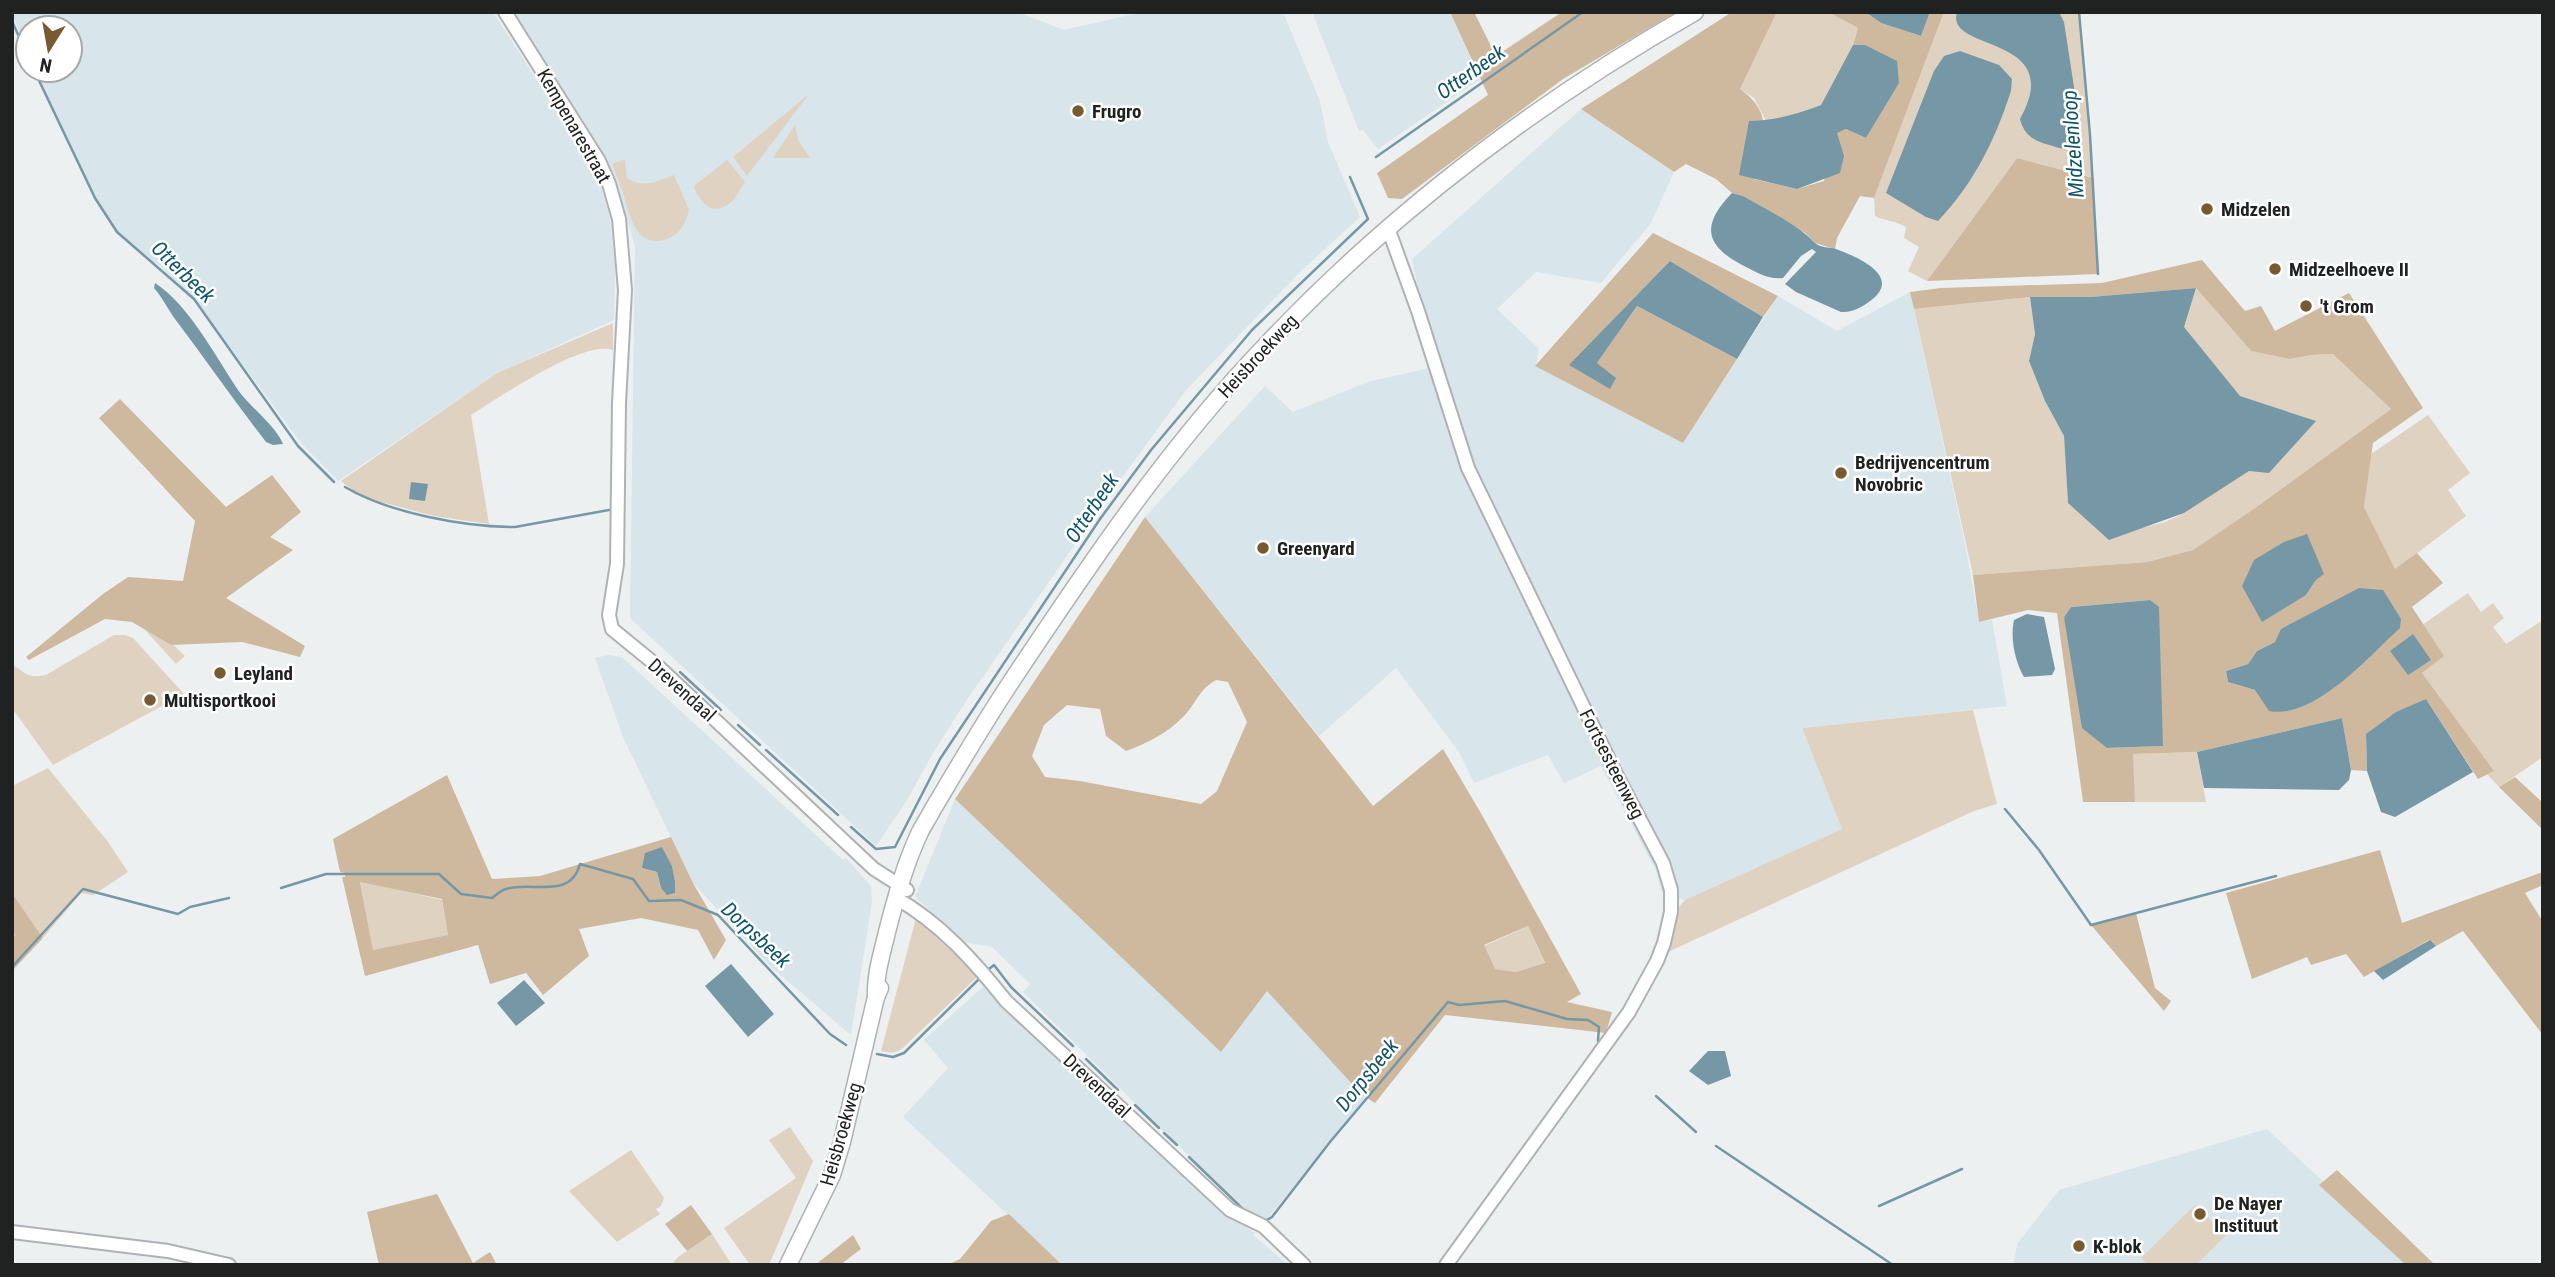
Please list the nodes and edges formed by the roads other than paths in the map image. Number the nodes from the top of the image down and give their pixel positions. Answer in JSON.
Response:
{"nodes":[{"id":1,"x":505,"y":12,"type":"edge"},
{"id":2,"x":1695,"y":12,"type":"edge"},
{"id":3,"x":1388,"y":228,"type":"junction"},
{"id":4,"x":612,"y":629,"type":"joint"},
{"id":5,"x":901,"y":894,"type":"junction"},
{"id":6,"x":12,"y":1232,"type":"edge"},
{"id":7,"x":229,"y":1265,"type":"edge"},
{"id":8,"x":788,"y":1265,"type":"edge"},
{"id":9,"x":1304,"y":1265,"type":"edge"},
{"id":10,"x":1446,"y":1265,"type":"edge"}],
"edges":[{"from":1,"to":4,"type":"street","name":"Kempenarestraat"},
{"from":2,"to":3,"type":"main road","name":"Heisbroekweg"},
{"from":3,"to":5,"type":"main road","name":"Heisbroekweg"},
{"from":3,"to":10,"type":"street","name":"Fortsesteenweg"},
{"from":4,"to":5,"type":"street","name":"Drevendaal"},
{"from":5,"to":8,"type":"main road","name":"Heisbroekweg"},
{"from":5,"to":9,"type":"street","name":"Drevendaal"},
{"from":6,"to":7,"type":"street"}]}
